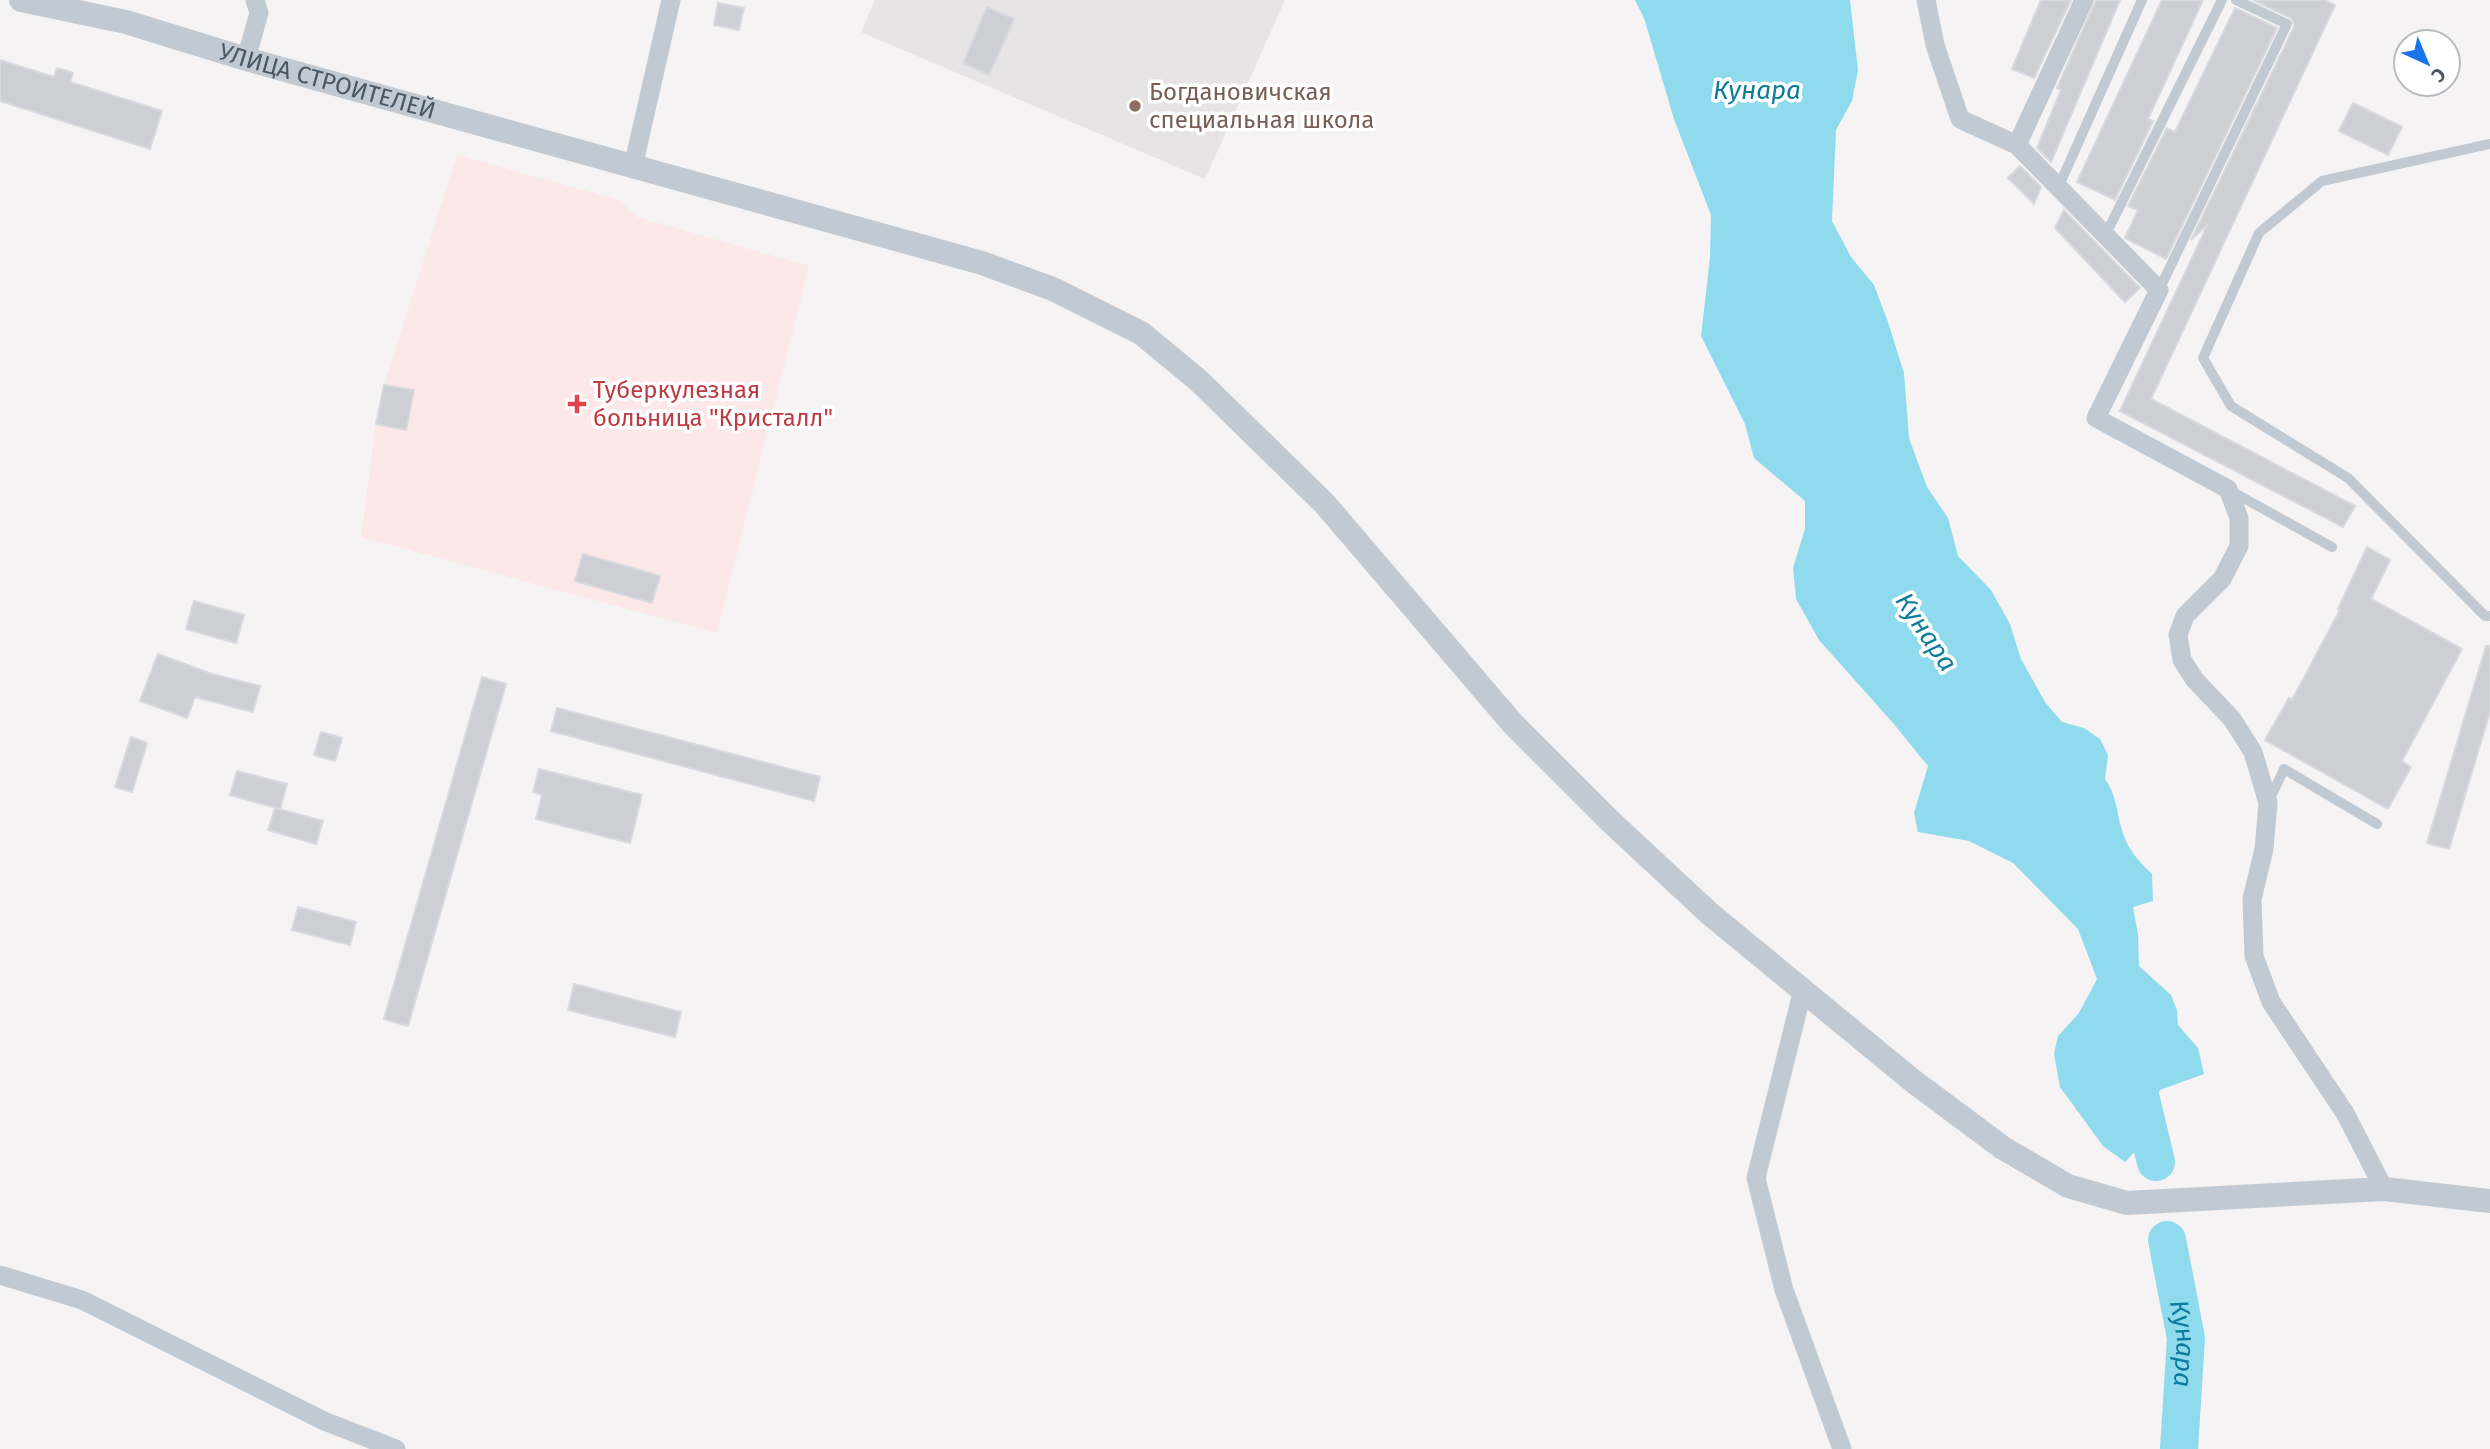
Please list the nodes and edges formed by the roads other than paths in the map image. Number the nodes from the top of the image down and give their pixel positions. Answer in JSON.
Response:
{"nodes":[{"id":1,"x":21,"y":0,"type":"edge"},
{"id":2,"x":255,"y":0,"type":"edge"},
{"id":3,"x":671,"y":0,"type":"edge"},
{"id":4,"x":1926,"y":0,"type":"edge"},
{"id":5,"x":2084,"y":0,"type":"edge"},
{"id":6,"x":2142,"y":0,"type":"edge"},
{"id":7,"x":2222,"y":0,"type":"edge"},
{"id":8,"x":2236,"y":0,"type":"edge"},
{"id":9,"x":246,"y":59,"type":"junction"},
{"id":10,"x":2490,"y":144,"type":"edge"},
{"id":11,"x":2017,"y":145,"type":"junction"},
{"id":12,"x":634,"y":167,"type":"junction"},
{"id":13,"x":2058,"y":188,"type":"junction"},
{"id":14,"x":2105,"y":236,"type":"junction"},
{"id":15,"x":2159,"y":290,"type":"junction"},
{"id":16,"x":2228,"y":489,"type":"junction"},
{"id":17,"x":2332,"y":547,"type":"dead end"},
{"id":18,"x":2490,"y":616,"type":"edge"},
{"id":19,"x":2268,"y":803,"type":"junction"},
{"id":20,"x":2377,"y":824,"type":"dead end"},
{"id":21,"x":1803,"y":989,"type":"junction"},
{"id":22,"x":2384,"y":1189,"type":"junction"},
{"id":23,"x":2490,"y":1201,"type":"edge"},
{"id":24,"x":0,"y":1275,"type":"edge"},
{"id":25,"x":396,"y":1449,"type":"edge"},
{"id":26,"x":1842,"y":1449,"type":"edge"}],
"edges":[{"from":1,"to":9,"type":"street","name":"УЛИЦА СТРОИТЕЛЕЙ"},
{"from":2,"to":9,"type":"street"},
{"from":3,"to":12,"type":"street"},
{"from":4,"to":11,"type":"street"},
{"from":5,"to":11,"type":"street"},
{"from":6,"to":13,"type":"lane"},
{"from":7,"to":14,"type":"lane"},
{"from":8,"to":15,"type":"lane"},
{"from":9,"to":12,"type":"street","name":"УЛИЦА СТРОИТЕЛЕЙ"},
{"from":10,"to":18,"type":"lane"},
{"from":11,"to":13,"type":"street"},
{"from":12,"to":21,"type":"street","name":"УЛИЦА СТРОИТЕЛЕЙ"},
{"from":13,"to":14,"type":"street"},
{"from":14,"to":15,"type":"street"},
{"from":15,"to":16,"type":"street"},
{"from":16,"to":17,"type":"lane"},
{"from":16,"to":19,"type":"street"},
{"from":19,"to":20,"type":"lane"},
{"from":19,"to":22,"type":"street"},
{"from":21,"to":22,"type":"street","name":"УЛИЦА СТРОИТЕЛЕЙ"},
{"from":21,"to":26,"type":"street"},
{"from":22,"to":23,"type":"street","name":"УЛИЦА СТРОИТЕЛЕЙ"},
{"from":24,"to":25,"type":"street"}]}
